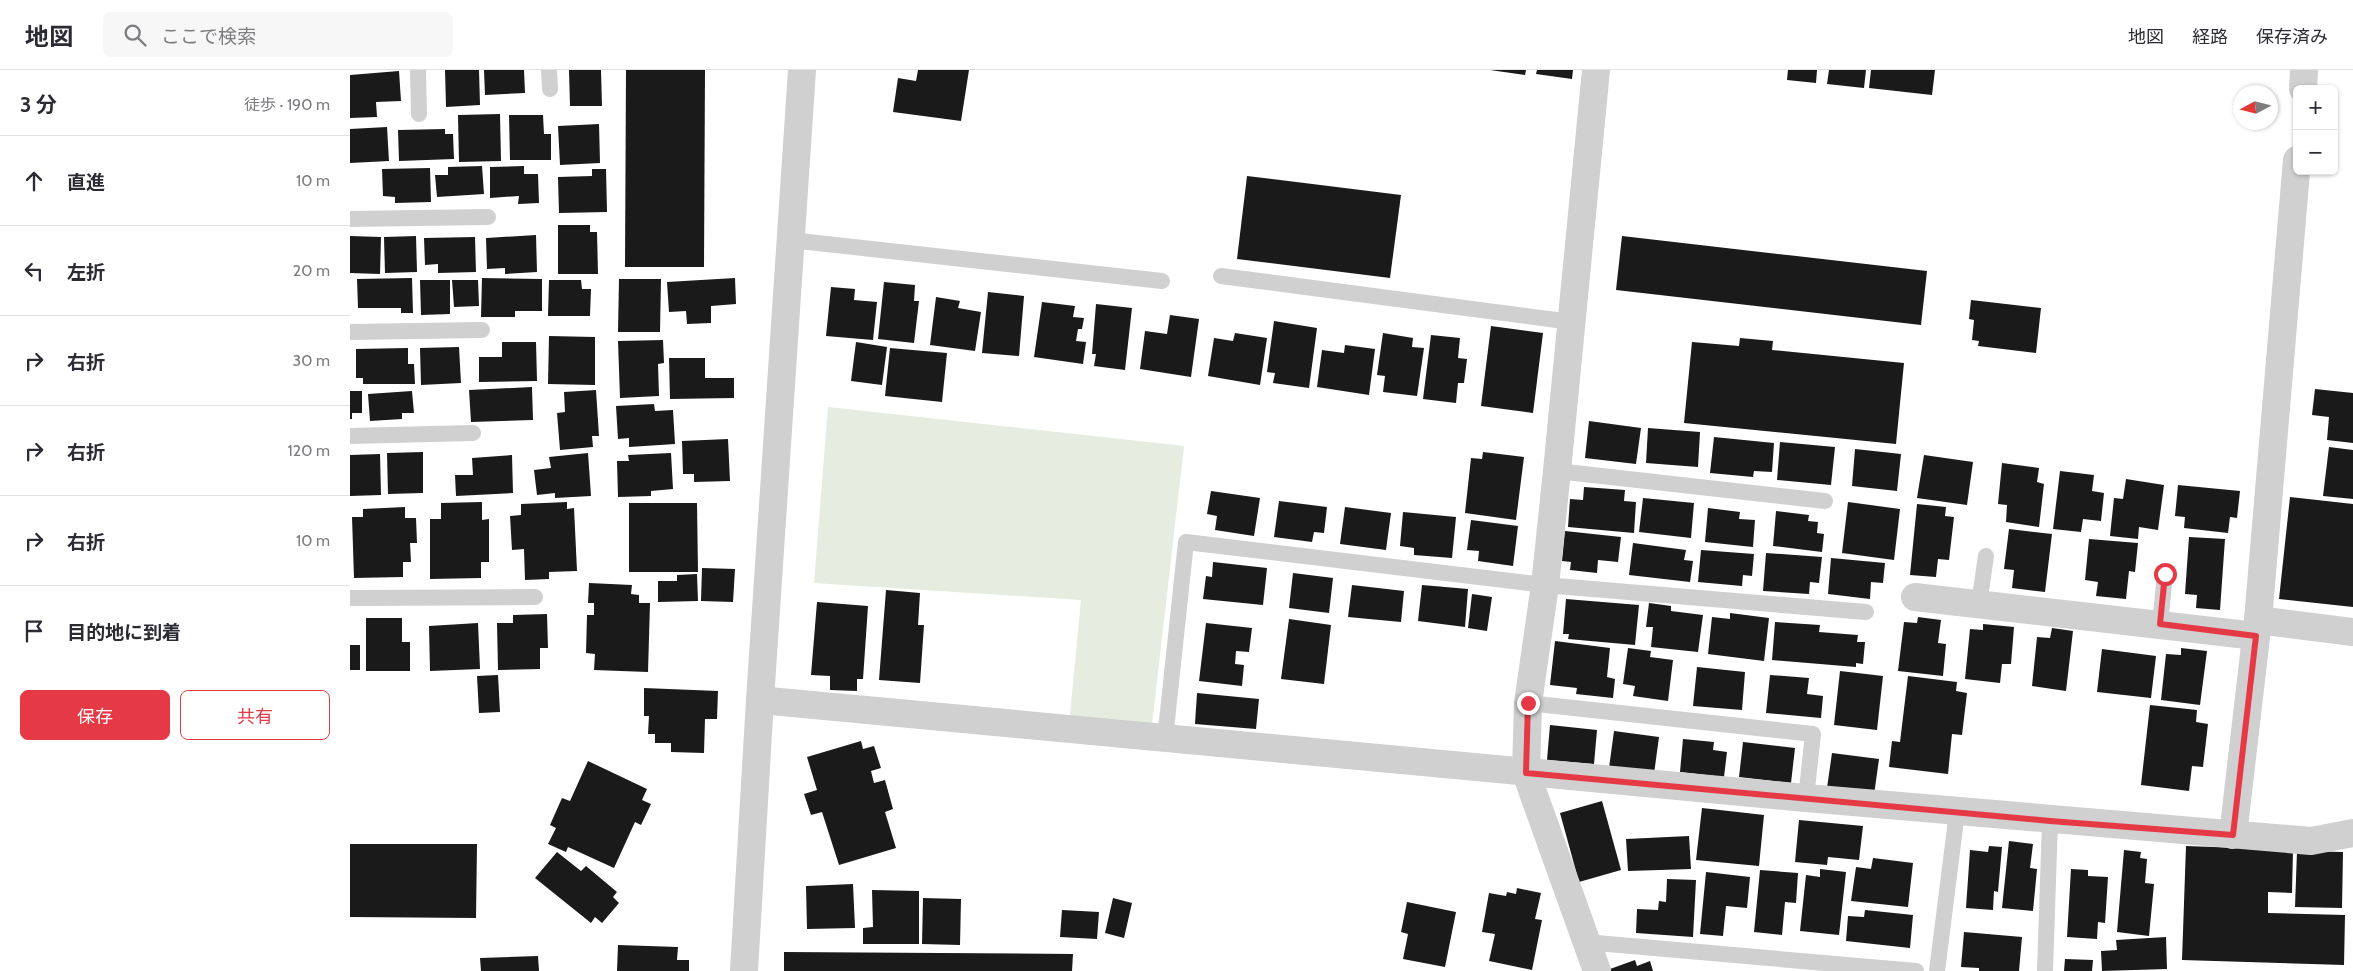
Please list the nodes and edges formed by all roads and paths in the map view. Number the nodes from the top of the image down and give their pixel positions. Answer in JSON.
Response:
{"nodes":[{"id":1,"x":418,"y":70,"type":"edge"},
{"id":2,"x":549,"y":70,"type":"edge"},
{"id":3,"x":802,"y":70,"type":"edge"},
{"id":4,"x":1596,"y":70,"type":"edge"},
{"id":5,"x":2304,"y":70,"type":"edge"},
{"id":6,"x":2303,"y":85,"type":"edge"},
{"id":7,"x":550,"y":89,"type":"dead end"},
{"id":8,"x":419,"y":114,"type":"dead end"},
{"id":9,"x":2296,"y":175,"type":"edge"},
{"id":10,"x":488,"y":218,"type":"dead end"},
{"id":11,"x":350,"y":219,"type":"edge"},
{"id":12,"x":790,"y":240,"type":"junction"},
{"id":13,"x":1221,"y":276,"type":"dead end"},
{"id":14,"x":1162,"y":281,"type":"dead end"},
{"id":15,"x":1572,"y":322,"type":"junction"},
{"id":16,"x":482,"y":330,"type":"dead end"},
{"id":17,"x":350,"y":332,"type":"edge"},
{"id":18,"x":473,"y":433,"type":"dead end"},
{"id":19,"x":350,"y":436,"type":"edge"},
{"id":20,"x":1557,"y":471,"type":"junction"},
{"id":21,"x":1825,"y":501,"type":"dead end"},
{"id":22,"x":1986,"y":556,"type":"dead end"},
{"id":23,"x":2165,"y":574,"type":"dead end"},
{"id":24,"x":1545,"y":585,"type":"junction"},
{"id":25,"x":1915,"y":597,"type":"dead end"},
{"id":26,"x":350,"y":598,"type":"edge"},
{"id":27,"x":535,"y":598,"type":"dead end"},
{"id":28,"x":1979,"y":604,"type":"junction"},
{"id":29,"x":1866,"y":612,"type":"dead end"},
{"id":30,"x":2160,"y":624,"type":"junction"},
{"id":31,"x":2257,"y":628,"type":"junction"},
{"id":32,"x":2353,"y":632,"type":"edge"},
{"id":33,"x":760,"y":700,"type":"junction"},
{"id":34,"x":1528,"y":703,"type":"junction"},
{"id":35,"x":1165,"y":739,"type":"junction"},
{"id":36,"x":1526,"y":773,"type":"junction"},
{"id":37,"x":1806,"y":798,"type":"junction"},
{"id":38,"x":1957,"y":812,"type":"junction"},
{"id":39,"x":2050,"y":821,"type":"junction"},
{"id":40,"x":2353,"y":833,"type":"edge"},
{"id":41,"x":2233,"y":835,"type":"junction"},
{"id":42,"x":1585,"y":942,"type":"junction"},
{"id":43,"x":744,"y":971,"type":"edge"},
{"id":44,"x":1597,"y":971,"type":"edge"},
{"id":45,"x":1916,"y":971,"type":"edge"},
{"id":46,"x":1937,"y":971,"type":"edge"},
{"id":47,"x":2045,"y":971,"type":"edge"}],
"edges":[{"from":1,"to":8,"type":"lane"},
{"from":2,"to":7,"type":"lane"},
{"from":3,"to":12,"type":"street"},
{"from":4,"to":15,"type":"street"},
{"from":5,"to":6,"type":"street"},
{"from":9,"to":31,"type":"street"},
{"from":10,"to":11,"type":"lane"},
{"from":12,"to":14,"type":"lane"},
{"from":12,"to":33,"type":"street"},
{"from":13,"to":15,"type":"lane"},
{"from":15,"to":20,"type":"street"},
{"from":16,"to":17,"type":"lane"},
{"from":18,"to":19,"type":"lane"},
{"from":20,"to":21,"type":"lane"},
{"from":20,"to":24,"type":"street"},
{"from":22,"to":28,"type":"lane"},
{"from":23,"to":30,"type":"lane"},
{"from":24,"to":29,"type":"lane"},
{"from":24,"to":34,"type":"street"},
{"from":24,"to":35,"type":"lane"},
{"from":25,"to":28,"type":"street"},
{"from":26,"to":27,"type":"lane"},
{"from":28,"to":30,"type":"street"},
{"from":30,"to":31,"type":"street"},
{"from":31,"to":32,"type":"street"},
{"from":31,"to":41,"type":"street"},
{"from":33,"to":35,"type":"street"},
{"from":33,"to":43,"type":"street"},
{"from":34,"to":36,"type":"street"},
{"from":34,"to":37,"type":"lane"},
{"from":35,"to":36,"type":"street"},
{"from":36,"to":37,"type":"street"},
{"from":36,"to":42,"type":"street"},
{"from":37,"to":38,"type":"street"},
{"from":38,"to":39,"type":"street"},
{"from":38,"to":46,"type":"lane"},
{"from":39,"to":41,"type":"street"},
{"from":39,"to":47,"type":"lane"},
{"from":40,"to":41,"type":"street"},
{"from":42,"to":44,"type":"street"},
{"from":42,"to":45,"type":"lane"}]}
